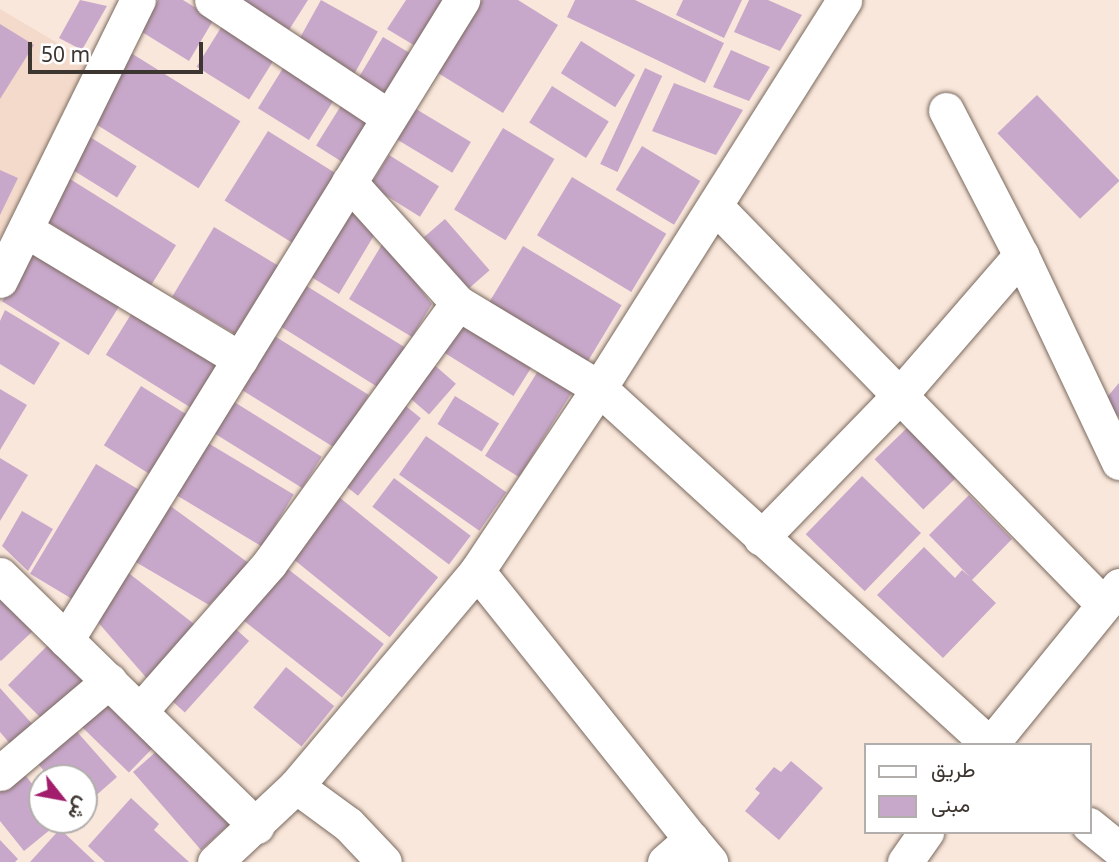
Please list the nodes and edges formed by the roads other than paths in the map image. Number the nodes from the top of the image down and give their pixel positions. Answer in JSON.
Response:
{"nodes":[{"id":1,"x":138,"y":0,"type":"edge"},
{"id":2,"x":212,"y":0,"type":"edge"},
{"id":3,"x":462,"y":0,"type":"edge"},
{"id":4,"x":844,"y":0,"type":"edge"},
{"id":5,"x":946,"y":110,"type":"dead end"},
{"id":6,"x":389,"y":117,"type":"junction"},
{"id":7,"x":349,"y":182,"type":"junction"},
{"id":8,"x":715,"y":206,"type":"junction"},
{"id":9,"x":26,"y":230,"type":"junction"},
{"id":10,"x":1021,"y":255,"type":"junction"},
{"id":11,"x":0,"y":280,"type":"edge"},
{"id":12,"x":458,"y":303,"type":"junction"},
{"id":13,"x":240,"y":359,"type":"junction"},
{"id":14,"x":599,"y":388,"type":"junction"},
{"id":15,"x":898,"y":397,"type":"junction"},
{"id":16,"x":1119,"y":462,"type":"edge"},
{"id":17,"x":761,"y":538,"type":"junction"},
{"id":18,"x":477,"y":571,"type":"junction"},
{"id":19,"x":0,"y":575,"type":"edge"},
{"id":20,"x":1111,"y":595,"type":"edge"},
{"id":21,"x":66,"y":640,"type":"junction"},
{"id":22,"x":109,"y":681,"type":"junction"},
{"id":23,"x":140,"y":710,"type":"junction"},
{"id":24,"x":988,"y":743,"type":"edge"},
{"id":25,"x":992,"y":743,"type":"edge"},
{"id":26,"x":0,"y":773,"type":"edge"},
{"id":27,"x":296,"y":786,"type":"junction"},
{"id":28,"x":1091,"y":827,"type":"edge"},
{"id":29,"x":925,"y":834,"type":"edge"},
{"id":30,"x":237,"y":849,"type":"edge"},
{"id":31,"x":1119,"y":849,"type":"edge"},
{"id":32,"x":700,"y":850,"type":"edge"},
{"id":33,"x":384,"y":862,"type":"edge"},
{"id":34,"x":665,"y":862,"type":"edge"},
{"id":35,"x":905,"y":862,"type":"edge"}],
"edges":[{"from":1,"to":9,"type":"street"},
{"from":2,"to":6,"type":"street"},
{"from":3,"to":6,"type":"street"},
{"from":4,"to":8,"type":"street"},
{"from":5,"to":10,"type":"street"},
{"from":6,"to":7,"type":"street"},
{"from":7,"to":12,"type":"street"},
{"from":7,"to":13,"type":"street"},
{"from":8,"to":14,"type":"street"},
{"from":8,"to":15,"type":"street"},
{"from":9,"to":11,"type":"street"},
{"from":9,"to":13,"type":"street"},
{"from":10,"to":15,"type":"street"},
{"from":10,"to":16,"type":"street"},
{"from":12,"to":14,"type":"street"},
{"from":12,"to":23,"type":"street"},
{"from":13,"to":21,"type":"street"},
{"from":14,"to":17,"type":"street"},
{"from":14,"to":18,"type":"street"},
{"from":15,"to":17,"type":"street"},
{"from":15,"to":20,"type":"street"},
{"from":17,"to":24,"type":"street"},
{"from":18,"to":27,"type":"street"},
{"from":18,"to":32,"type":"street"},
{"from":19,"to":21,"type":"street"},
{"from":20,"to":25,"type":"street"},
{"from":21,"to":22,"type":"street"},
{"from":22,"to":23,"type":"street"},
{"from":22,"to":26,"type":"street"},
{"from":23,"to":30,"type":"street"},
{"from":27,"to":30,"type":"street"},
{"from":27,"to":33,"type":"street"},
{"from":28,"to":31,"type":"street"},
{"from":29,"to":35,"type":"street"},
{"from":32,"to":34,"type":"street"}]}
